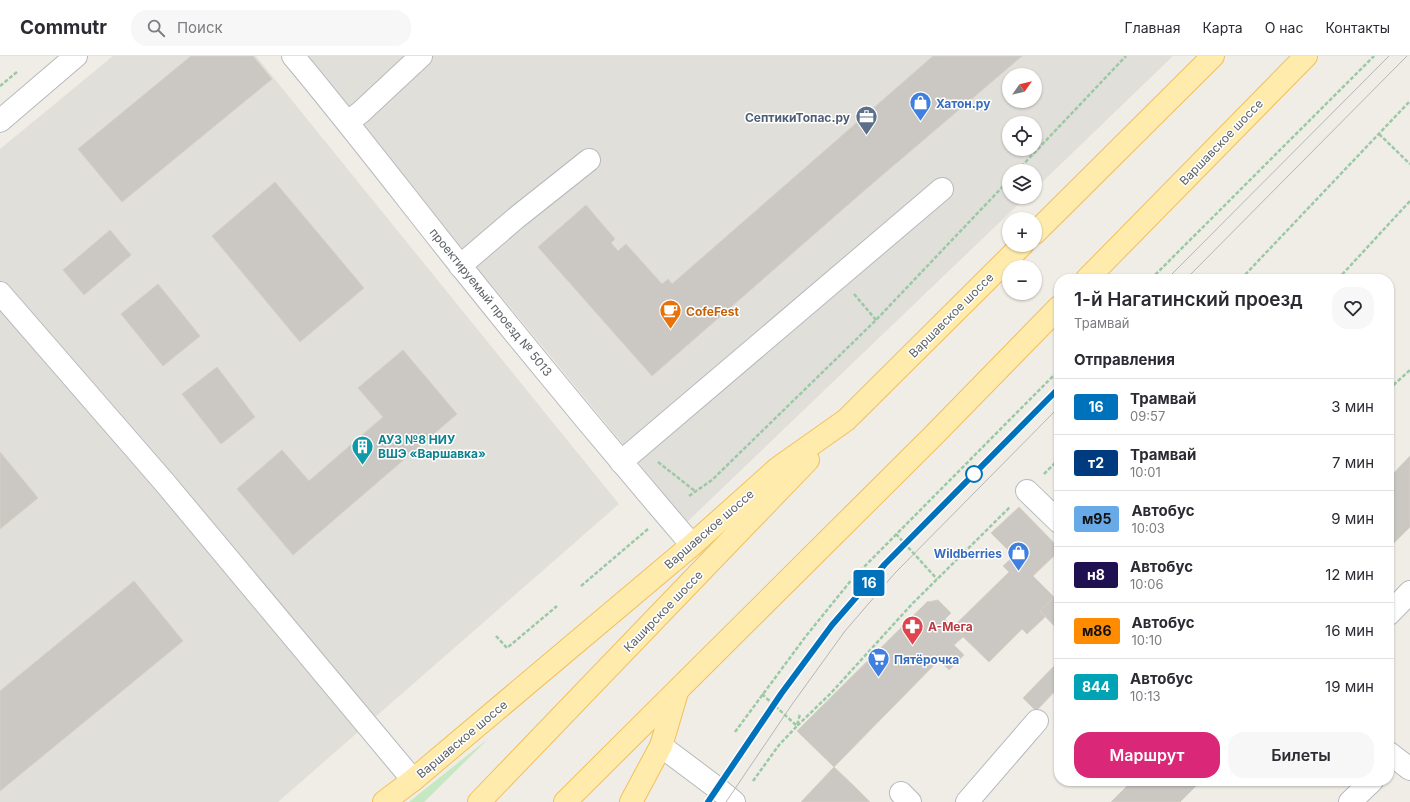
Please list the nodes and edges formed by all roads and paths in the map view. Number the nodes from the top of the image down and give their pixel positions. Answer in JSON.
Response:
{"nodes":[{"id":1,"x":76,"y":56,"type":"edge"},
{"id":2,"x":293,"y":56,"type":"edge"},
{"id":3,"x":421,"y":56,"type":"edge"},
{"id":4,"x":1126,"y":56,"type":"edge"},
{"id":5,"x":1213,"y":56,"type":"edge"},
{"id":6,"x":1306,"y":56,"type":"edge"},
{"id":7,"x":1374,"y":56,"type":"edge"},
{"id":8,"x":1410,"y":101,"type":"edge"},
{"id":9,"x":0,"y":121,"type":"edge"},
{"id":10,"x":348,"y":122,"type":"junction"},
{"id":11,"x":1379,"y":134,"type":"junction"},
{"id":12,"x":589,"y":160,"type":"dead end"},
{"id":13,"x":1024,"y":164,"type":"edge"},
{"id":14,"x":1410,"y":164,"type":"edge"},
{"id":15,"x":1002,"y":187,"type":"edge"},
{"id":16,"x":942,"y":189,"type":"dead end"},
{"id":17,"x":1410,"y":201,"type":"edge"},
{"id":18,"x":1042,"y":226,"type":"edge"},
{"id":19,"x":1015,"y":252,"type":"edge"},
{"id":20,"x":460,"y":266,"type":"junction"},
{"id":21,"x":1092,"y":274,"type":"edge"},
{"id":22,"x":1155,"y":274,"type":"edge"},
{"id":23,"x":1247,"y":274,"type":"edge"},
{"id":24,"x":1343,"y":274,"type":"edge"},
{"id":25,"x":0,"y":293,"type":"edge"},
{"id":26,"x":860,"y":301,"type":"dead end"},
{"id":27,"x":1054,"y":312,"type":"edge"},
{"id":28,"x":876,"y":320,"type":"junction"},
{"id":29,"x":1410,"y":370,"type":"edge"},
{"id":30,"x":1054,"y":375,"type":"edge"},
{"id":31,"x":1394,"y":384,"type":"edge"},
{"id":32,"x":846,"y":420,"type":"junction"},
{"id":33,"x":621,"y":462,"type":"junction"},
{"id":34,"x":1054,"y":464,"type":"edge"},
{"id":35,"x":1027,"y":491,"type":"junction"},
{"id":36,"x":689,"y":496,"type":"dead end"},
{"id":37,"x":1054,"y":517,"type":"edge"},
{"id":38,"x":649,"y":528,"type":"dead end"},
{"id":39,"x":896,"y":534,"type":"junction"},
{"id":40,"x":692,"y":545,"type":"junction"},
{"id":41,"x":937,"y":580,"type":"junction"},
{"id":42,"x":581,"y":586,"type":"dead end"},
{"id":43,"x":1410,"y":592,"type":"edge"},
{"id":44,"x":557,"y":606,"type":"dead end"},
{"id":45,"x":1394,"y":609,"type":"edge"},
{"id":46,"x":496,"y":636,"type":"dead end"},
{"id":47,"x":678,"y":689,"type":"junction"},
{"id":48,"x":762,"y":694,"type":"junction"},
{"id":49,"x":800,"y":714,"type":"dead end"},
{"id":50,"x":1037,"y":721,"type":"dead end"},
{"id":51,"x":797,"y":726,"type":"junction"},
{"id":52,"x":735,"y":732,"type":"dead end"},
{"id":53,"x":661,"y":746,"type":"junction"},
{"id":54,"x":413,"y":780,"type":"junction"},
{"id":55,"x":753,"y":781,"type":"dead end"},
{"id":56,"x":1367,"y":786,"type":"edge"},
{"id":57,"x":384,"y":802,"type":"edge"},
{"id":58,"x":480,"y":802,"type":"edge"},
{"id":59,"x":565,"y":802,"type":"edge"},
{"id":60,"x":631,"y":802,"type":"edge"},
{"id":61,"x":734,"y":802,"type":"edge"},
{"id":62,"x":967,"y":802,"type":"edge"},
{"id":63,"x":1350,"y":802,"type":"edge"}],
"edges":[{"from":1,"to":9,"type":"street"},
{"from":2,"to":10,"type":"street","name":"проектируемый проезд № 5013"},
{"from":3,"to":10,"type":"street"},
{"from":4,"to":13,"type":"path"},
{"from":5,"to":18,"type":"main road"},
{"from":6,"to":21,"type":"main road","name":"Варшавское шоссе"},
{"from":7,"to":22,"type":"path"},
{"from":8,"to":11,"type":"path"},
{"from":10,"to":20,"type":"street","name":"проектируемый проезд № 5013"},
{"from":11,"to":14,"type":"path"},
{"from":11,"to":23,"type":"path"},
{"from":12,"to":20,"type":"street"},
{"from":15,"to":28,"type":"path"},
{"from":16,"to":33,"type":"street"},
{"from":17,"to":24,"type":"path"},
{"from":19,"to":32,"type":"main road","name":"Варшавское шоссе"},
{"from":20,"to":33,"type":"street","name":"проектируемый проезд № 5013"},
{"from":25,"to":54,"type":"street"},
{"from":26,"to":28,"type":"path"},
{"from":27,"to":47,"type":"main road"},
{"from":28,"to":36,"type":"path"},
{"from":29,"to":31,"type":"path"},
{"from":30,"to":39,"type":"path"},
{"from":32,"to":40,"type":"main road","name":"Варшавское шоссе"},
{"from":32,"to":58,"type":"main road","name":"Каширское шоссе"},
{"from":33,"to":40,"type":"street","name":"проектируемый проезд № 5013"},
{"from":34,"to":35,"type":"path"},
{"from":35,"to":37,"type":"street"},
{"from":35,"to":41,"type":"path"},
{"from":38,"to":42,"type":"path"},
{"from":39,"to":41,"type":"path"},
{"from":39,"to":48,"type":"path"},
{"from":40,"to":54,"type":"main road","name":"Варшавское шоссе"},
{"from":41,"to":51,"type":"path"},
{"from":43,"to":45,"type":"street"},
{"from":44,"to":46,"type":"path"},
{"from":47,"to":53,"type":"main road"},
{"from":47,"to":59,"type":"main road"},
{"from":48,"to":51,"type":"path"},
{"from":48,"to":52,"type":"path"},
{"from":49,"to":51,"type":"path"},
{"from":50,"to":62,"type":"street"},
{"from":51,"to":55,"type":"path"},
{"from":53,"to":60,"type":"main road"},
{"from":53,"to":61,"type":"street"},
{"from":54,"to":57,"type":"main road","name":"Варшавское шоссе"},
{"from":56,"to":63,"type":"street"}]}
